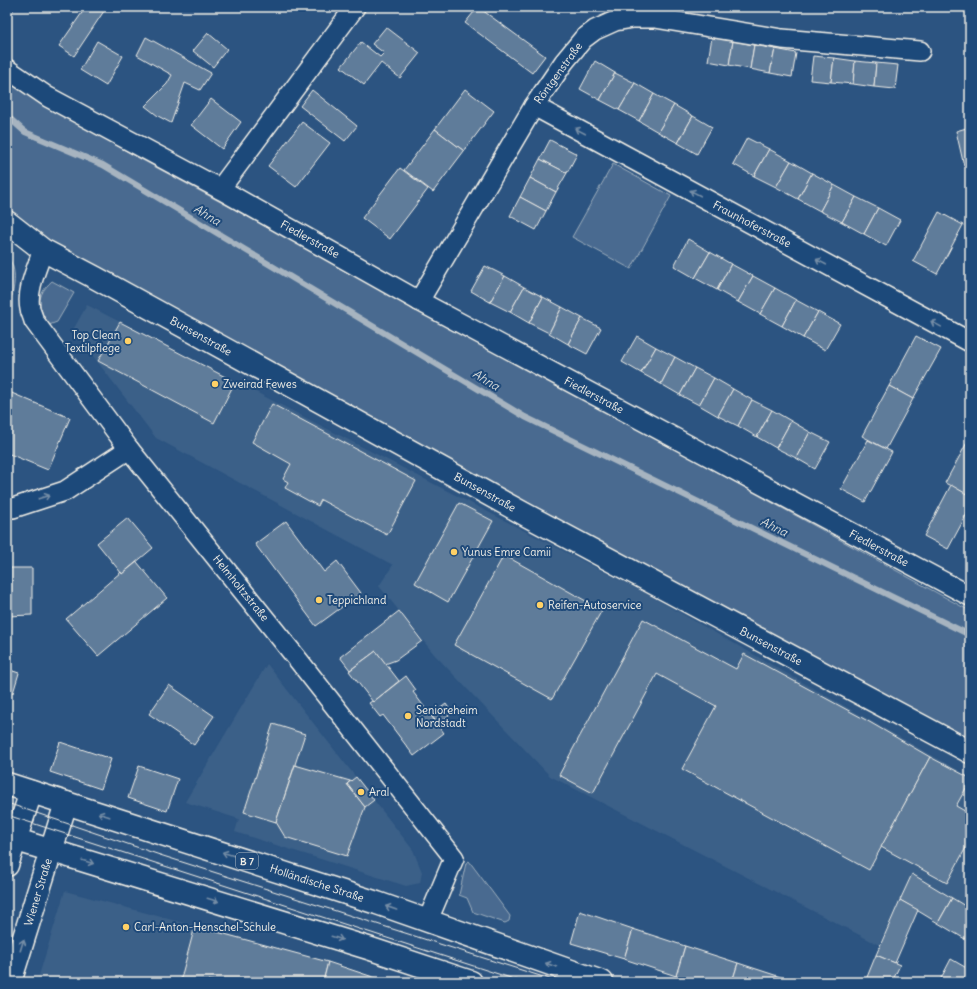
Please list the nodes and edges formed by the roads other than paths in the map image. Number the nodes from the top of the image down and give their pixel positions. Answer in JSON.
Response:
{"nodes":[{"id":1,"x":354,"y":7,"type":"edge"},
{"id":2,"x":920,"y":51,"type":"dead end"},
{"id":3,"x":7,"y":69,"type":"edge"},
{"id":4,"x":534,"y":106,"type":"junction"},
{"id":5,"x":220,"y":189,"type":"junction"},
{"id":6,"x":7,"y":222,"type":"edge"},
{"id":7,"x":43,"y":250,"type":"junction"},
{"id":8,"x":419,"y":301,"type":"junction"},
{"id":9,"x":970,"y":342,"type":"edge"},
{"id":10,"x":130,"y":449,"type":"junction"},
{"id":11,"x":7,"y":508,"type":"edge"},
{"id":12,"x":970,"y":596,"type":"edge"},
{"id":13,"x":970,"y":752,"type":"edge"},
{"id":14,"x":7,"y":784,"type":"edge"},
{"id":15,"x":31,"y":792,"type":"junction"},
{"id":16,"x":66,"y":803,"type":"junction"},
{"id":17,"x":11,"y":838,"type":"edge"},
{"id":18,"x":51,"y":851,"type":"junction"},
{"id":19,"x":7,"y":866,"type":"edge"},
{"id":20,"x":428,"y":920,"type":"junction"},
{"id":21,"x":10,"y":982,"type":"edge"},
{"id":22,"x":471,"y":982,"type":"edge"},
{"id":23,"x":602,"y":982,"type":"edge"}],
"edges":[{"from":1,"to":5,"type":"street"},
{"from":2,"to":4,"type":"street","name":"Röntgenstraße"},
{"from":3,"to":5,"type":"street","name":"Fiedlerstraße"},
{"from":4,"to":8,"type":"street","name":"Röntgenstraße"},
{"from":9,"to":4,"type":"street","name":"Fraunhoferstraße","one_way":true},
{"from":5,"to":8,"type":"street","name":"Fiedlerstraße"},
{"from":6,"to":7,"type":"main road","name":"Bunsenstraße"},
{"from":7,"to":10,"type":"street","name":"Helmholtzstraße"},
{"from":7,"to":13,"type":"main road","name":"Bunsenstraße"},
{"from":8,"to":12,"type":"street","name":"Fiedlerstraße"},
{"from":11,"to":10,"type":"street","one_way":true},
{"from":10,"to":20,"type":"street","name":"Helmholtzstraße"},
{"from":14,"to":15,"type":"main road","name":"Holländische Straße","number":"B 7"},
{"from":15,"to":16,"type":"main road","name":"Holländische Straße","number":"B 7"},
{"from":15,"to":17,"type":"main road"},
{"from":16,"to":18,"type":"main road","name":"Wiener Straße"},
{"from":20,"to":16,"type":"main road","name":"Holländische Straße","number":"B 7","one_way":true},
{"from":17,"to":18,"type":"main road"},
{"from":17,"to":19,"type":"main road"},
{"from":21,"to":18,"type":"main road","name":"Wiener Straße","one_way":true},
{"from":18,"to":22,"type":"main road","one_way":true},
{"from":23,"to":20,"type":"main road","name":"Holländische Straße","number":"B 7","one_way":true}]}
